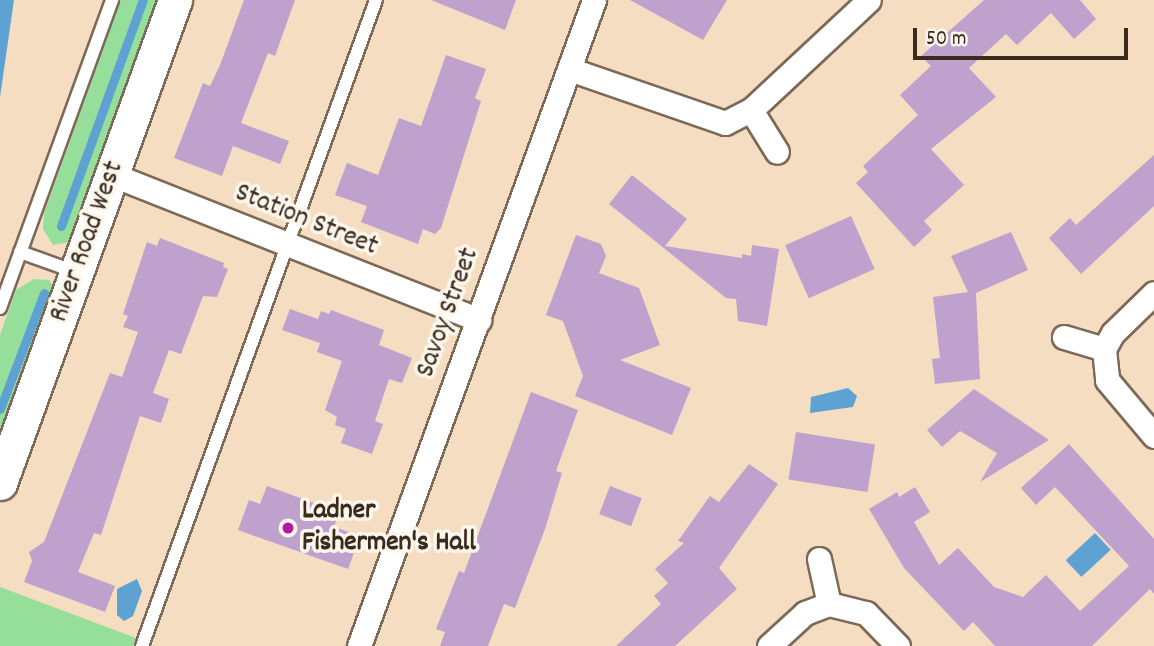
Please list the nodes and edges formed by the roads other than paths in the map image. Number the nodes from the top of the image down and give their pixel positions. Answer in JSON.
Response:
{"nodes":[{"id":1,"x":112,"y":0,"type":"edge"},
{"id":2,"x":175,"y":0,"type":"edge"},
{"id":3,"x":376,"y":0,"type":"edge"},
{"id":4,"x":594,"y":0,"type":"edge"},
{"id":5,"x":869,"y":0,"type":"edge"},
{"id":6,"x":569,"y":69,"type":"junction"},
{"id":7,"x":751,"y":110,"type":"junction"},
{"id":8,"x":777,"y":152,"type":"dead end"},
{"id":9,"x":113,"y":176,"type":"junction"},
{"id":10,"x":286,"y":246,"type":"junction"},
{"id":11,"x":20,"y":252,"type":"junction"},
{"id":12,"x":76,"y":272,"type":"junction"},
{"id":13,"x":1154,"y":293,"type":"edge"},
{"id":14,"x":0,"y":308,"type":"edge"},
{"id":15,"x":479,"y":320,"type":"junction"},
{"id":16,"x":1064,"y":337,"type":"dead end"},
{"id":17,"x":1104,"y":349,"type":"junction"},
{"id":18,"x":1154,"y":436,"type":"edge"},
{"id":19,"x":0,"y":483,"type":"edge"},
{"id":20,"x":820,"y":559,"type":"dead end"},
{"id":21,"x":830,"y":604,"type":"junction"},
{"id":22,"x":142,"y":646,"type":"edge"},
{"id":23,"x":359,"y":646,"type":"edge"},
{"id":24,"x":768,"y":646,"type":"edge"},
{"id":25,"x":898,"y":646,"type":"edge"}],
"edges":[{"from":1,"to":11,"type":"lane"},
{"from":2,"to":9,"type":"main road","name":"River Road West"},
{"from":3,"to":10,"type":"lane"},
{"from":4,"to":6,"type":"street","name":"Savoy Street"},
{"from":5,"to":7,"type":"street"},
{"from":6,"to":7,"type":"street"},
{"from":6,"to":15,"type":"street","name":"Savoy Street"},
{"from":7,"to":8,"type":"street"},
{"from":9,"to":10,"type":"street","name":"Station Street"},
{"from":9,"to":12,"type":"main road","name":"River Road West"},
{"from":10,"to":15,"type":"street","name":"Station Street"},
{"from":10,"to":22,"type":"lane"},
{"from":11,"to":12,"type":"lane"},
{"from":11,"to":14,"type":"lane"},
{"from":12,"to":19,"type":"main road","name":"River Road West"},
{"from":13,"to":17,"type":"street"},
{"from":15,"to":23,"type":"street","name":"Savoy Street"},
{"from":16,"to":17,"type":"street"},
{"from":17,"to":18,"type":"street"},
{"from":20,"to":21,"type":"street"},
{"from":21,"to":24,"type":"street"},
{"from":21,"to":25,"type":"street"}]}
